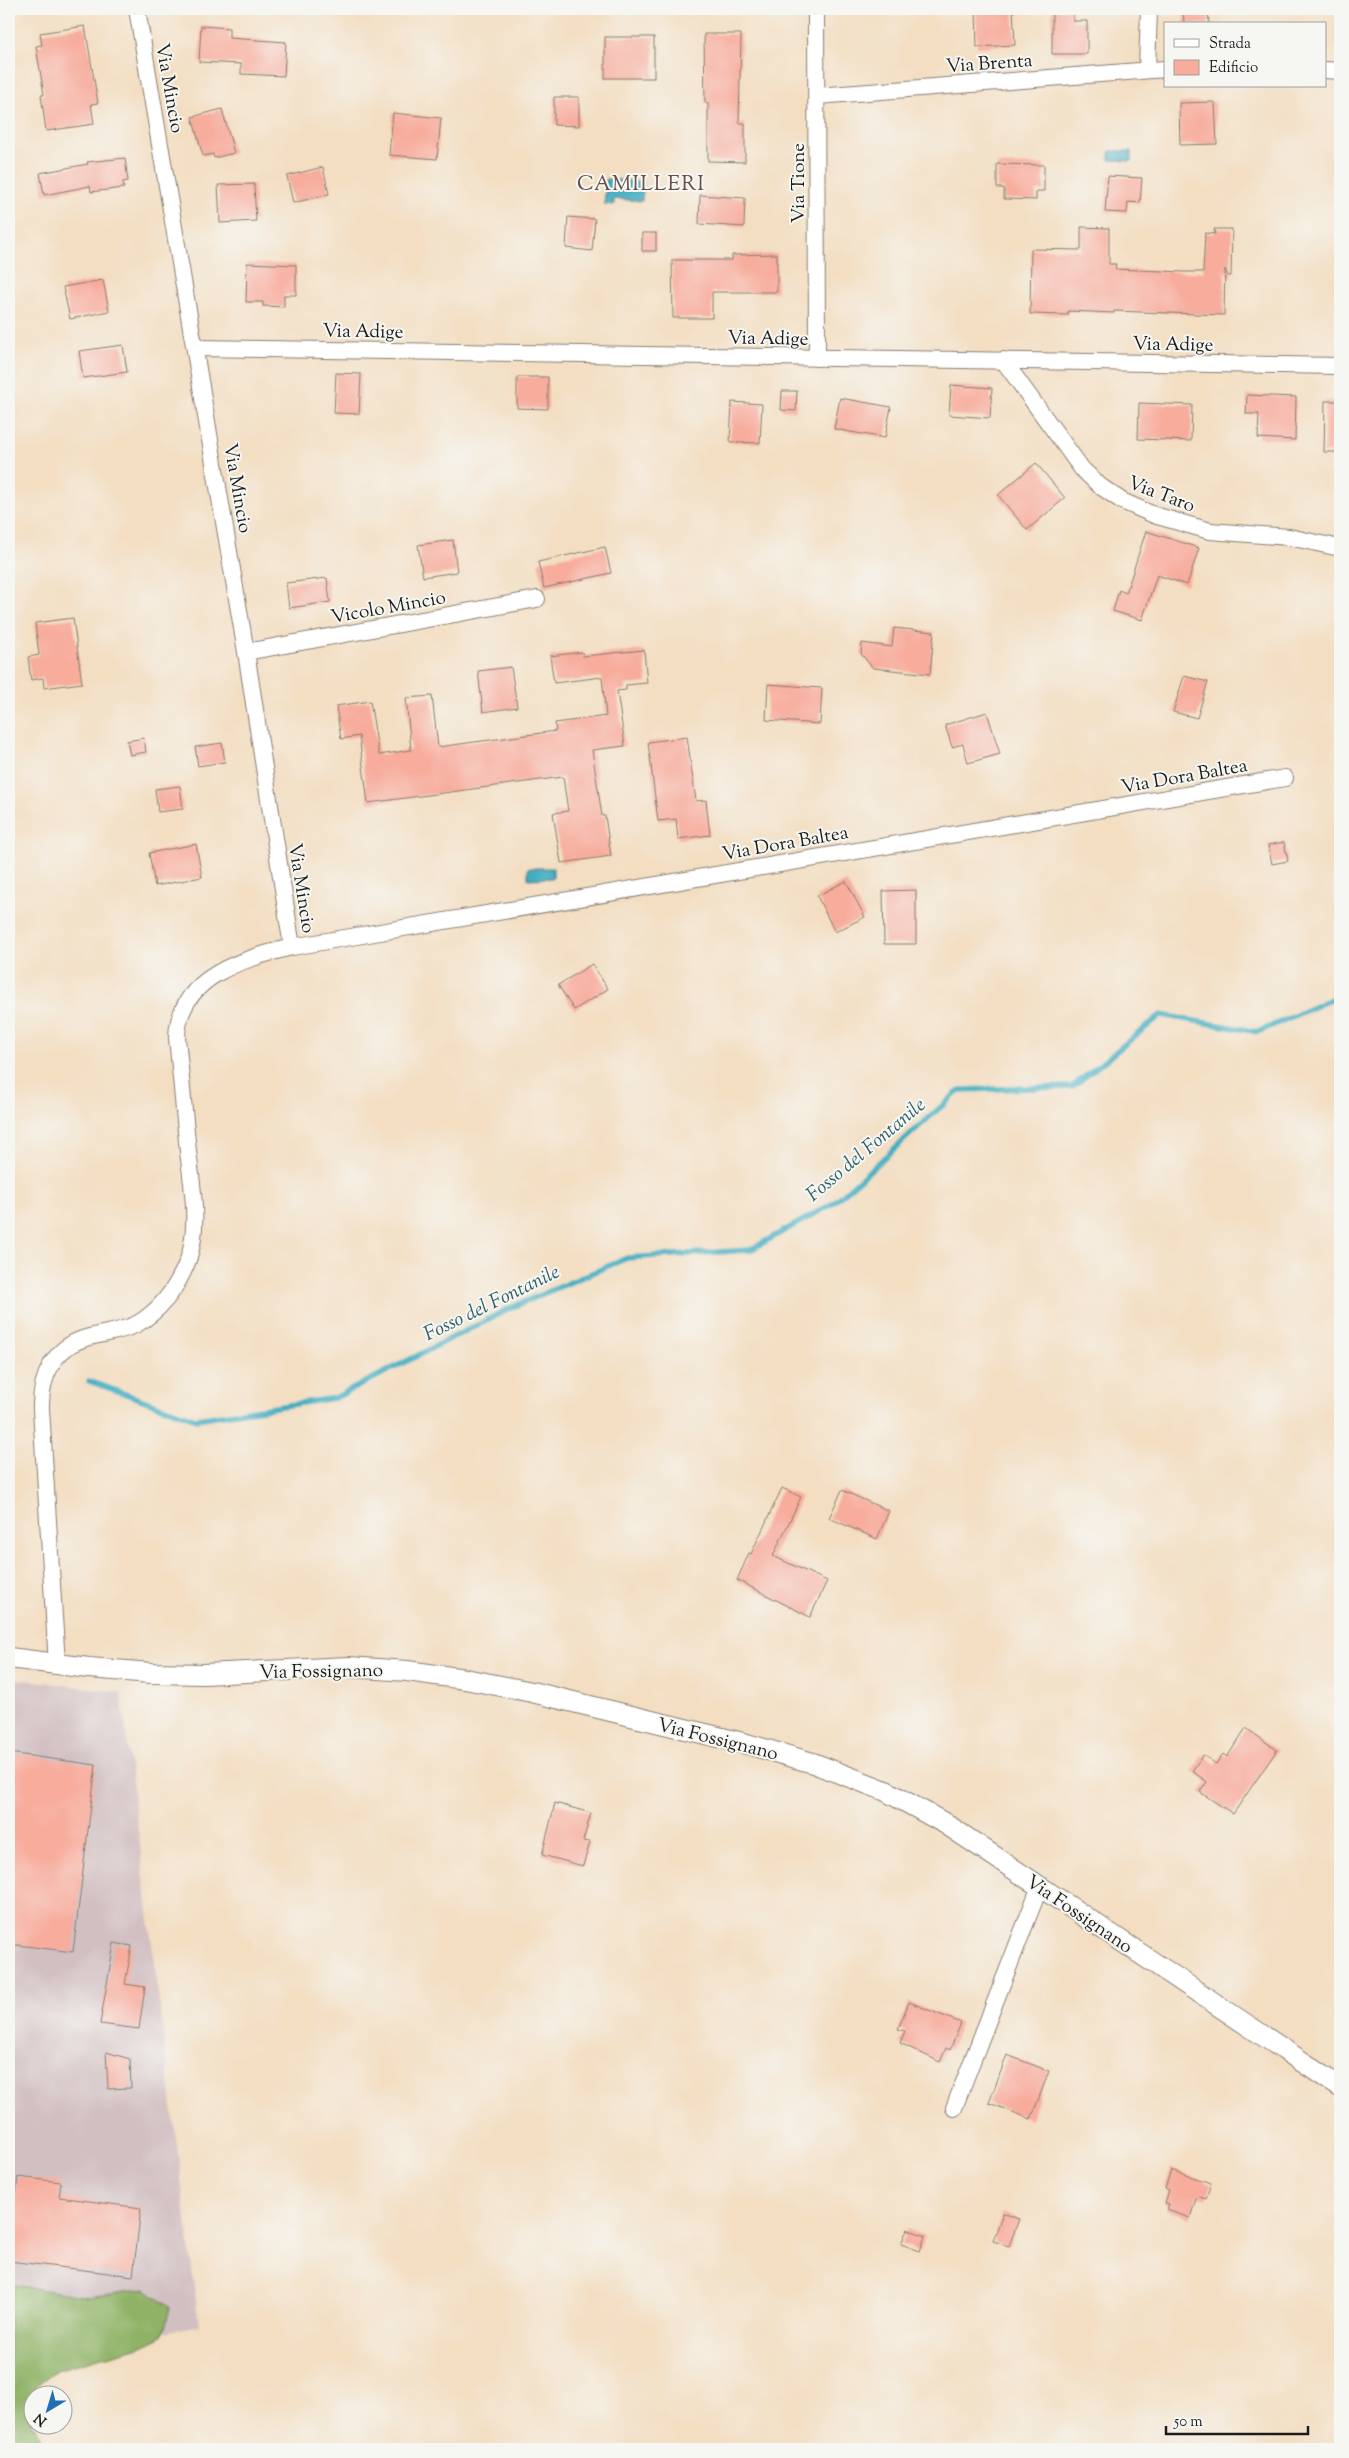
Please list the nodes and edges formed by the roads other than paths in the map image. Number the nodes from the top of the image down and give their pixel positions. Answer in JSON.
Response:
{"nodes":[{"id":1,"x":137,"y":9,"type":"edge"},
{"id":2,"x":816,"y":9,"type":"edge"},
{"id":3,"x":1149,"y":9,"type":"edge"},
{"id":4,"x":1164,"y":69,"type":"edge"},
{"id":5,"x":1147,"y":70,"type":"junction"},
{"id":6,"x":1326,"y":70,"type":"edge"},
{"id":7,"x":1340,"y":71,"type":"edge"},
{"id":8,"x":817,"y":96,"type":"junction"},
{"id":9,"x":194,"y":348,"type":"junction"},
{"id":10,"x":817,"y":358,"type":"junction"},
{"id":11,"x":1003,"y":360,"type":"junction"},
{"id":12,"x":1340,"y":366,"type":"edge"},
{"id":13,"x":1340,"y":548,"type":"edge"},
{"id":14,"x":537,"y":599,"type":"dead end"},
{"id":15,"x":246,"y":652,"type":"junction"},
{"id":16,"x":1285,"y":778,"type":"dead end"},
{"id":17,"x":292,"y":947,"type":"junction"},
{"id":18,"x":9,"y":1658,"type":"edge"},
{"id":19,"x":57,"y":1664,"type":"junction"},
{"id":20,"x":1040,"y":1886,"type":"junction"},
{"id":21,"x":1340,"y":2087,"type":"edge"},
{"id":22,"x":954,"y":2108,"type":"dead end"}],
"edges":[{"from":1,"to":9,"type":"street","name":"Via Mincio"},
{"from":2,"to":8,"type":"street","name":"Via Tione"},
{"from":3,"to":5,"type":"street"},
{"from":4,"to":5,"type":"street","name":"Via Brenta"},
{"from":5,"to":8,"type":"street","name":"Via Brenta"},
{"from":6,"to":7,"type":"street"},
{"from":8,"to":10,"type":"street","name":"Via Tione"},
{"from":9,"to":10,"type":"street","name":"Via Adige"},
{"from":9,"to":15,"type":"street","name":"Via Mincio"},
{"from":10,"to":11,"type":"street","name":"Via Adige"},
{"from":11,"to":12,"type":"street","name":"Via Adige"},
{"from":11,"to":13,"type":"street","name":"Via Taro"},
{"from":14,"to":15,"type":"street","name":"Vicolo Mincio"},
{"from":15,"to":17,"type":"street","name":"Via Mincio"},
{"from":16,"to":17,"type":"street","name":"Via Dora Baltea"},
{"from":17,"to":19,"type":"street","name":"Via Mincio"},
{"from":18,"to":19,"type":"street","name":"Via Fossignano"},
{"from":19,"to":20,"type":"street","name":"Via Fossignano"},
{"from":20,"to":21,"type":"street","name":"Via Fossignano"},
{"from":20,"to":22,"type":"street"}]}
